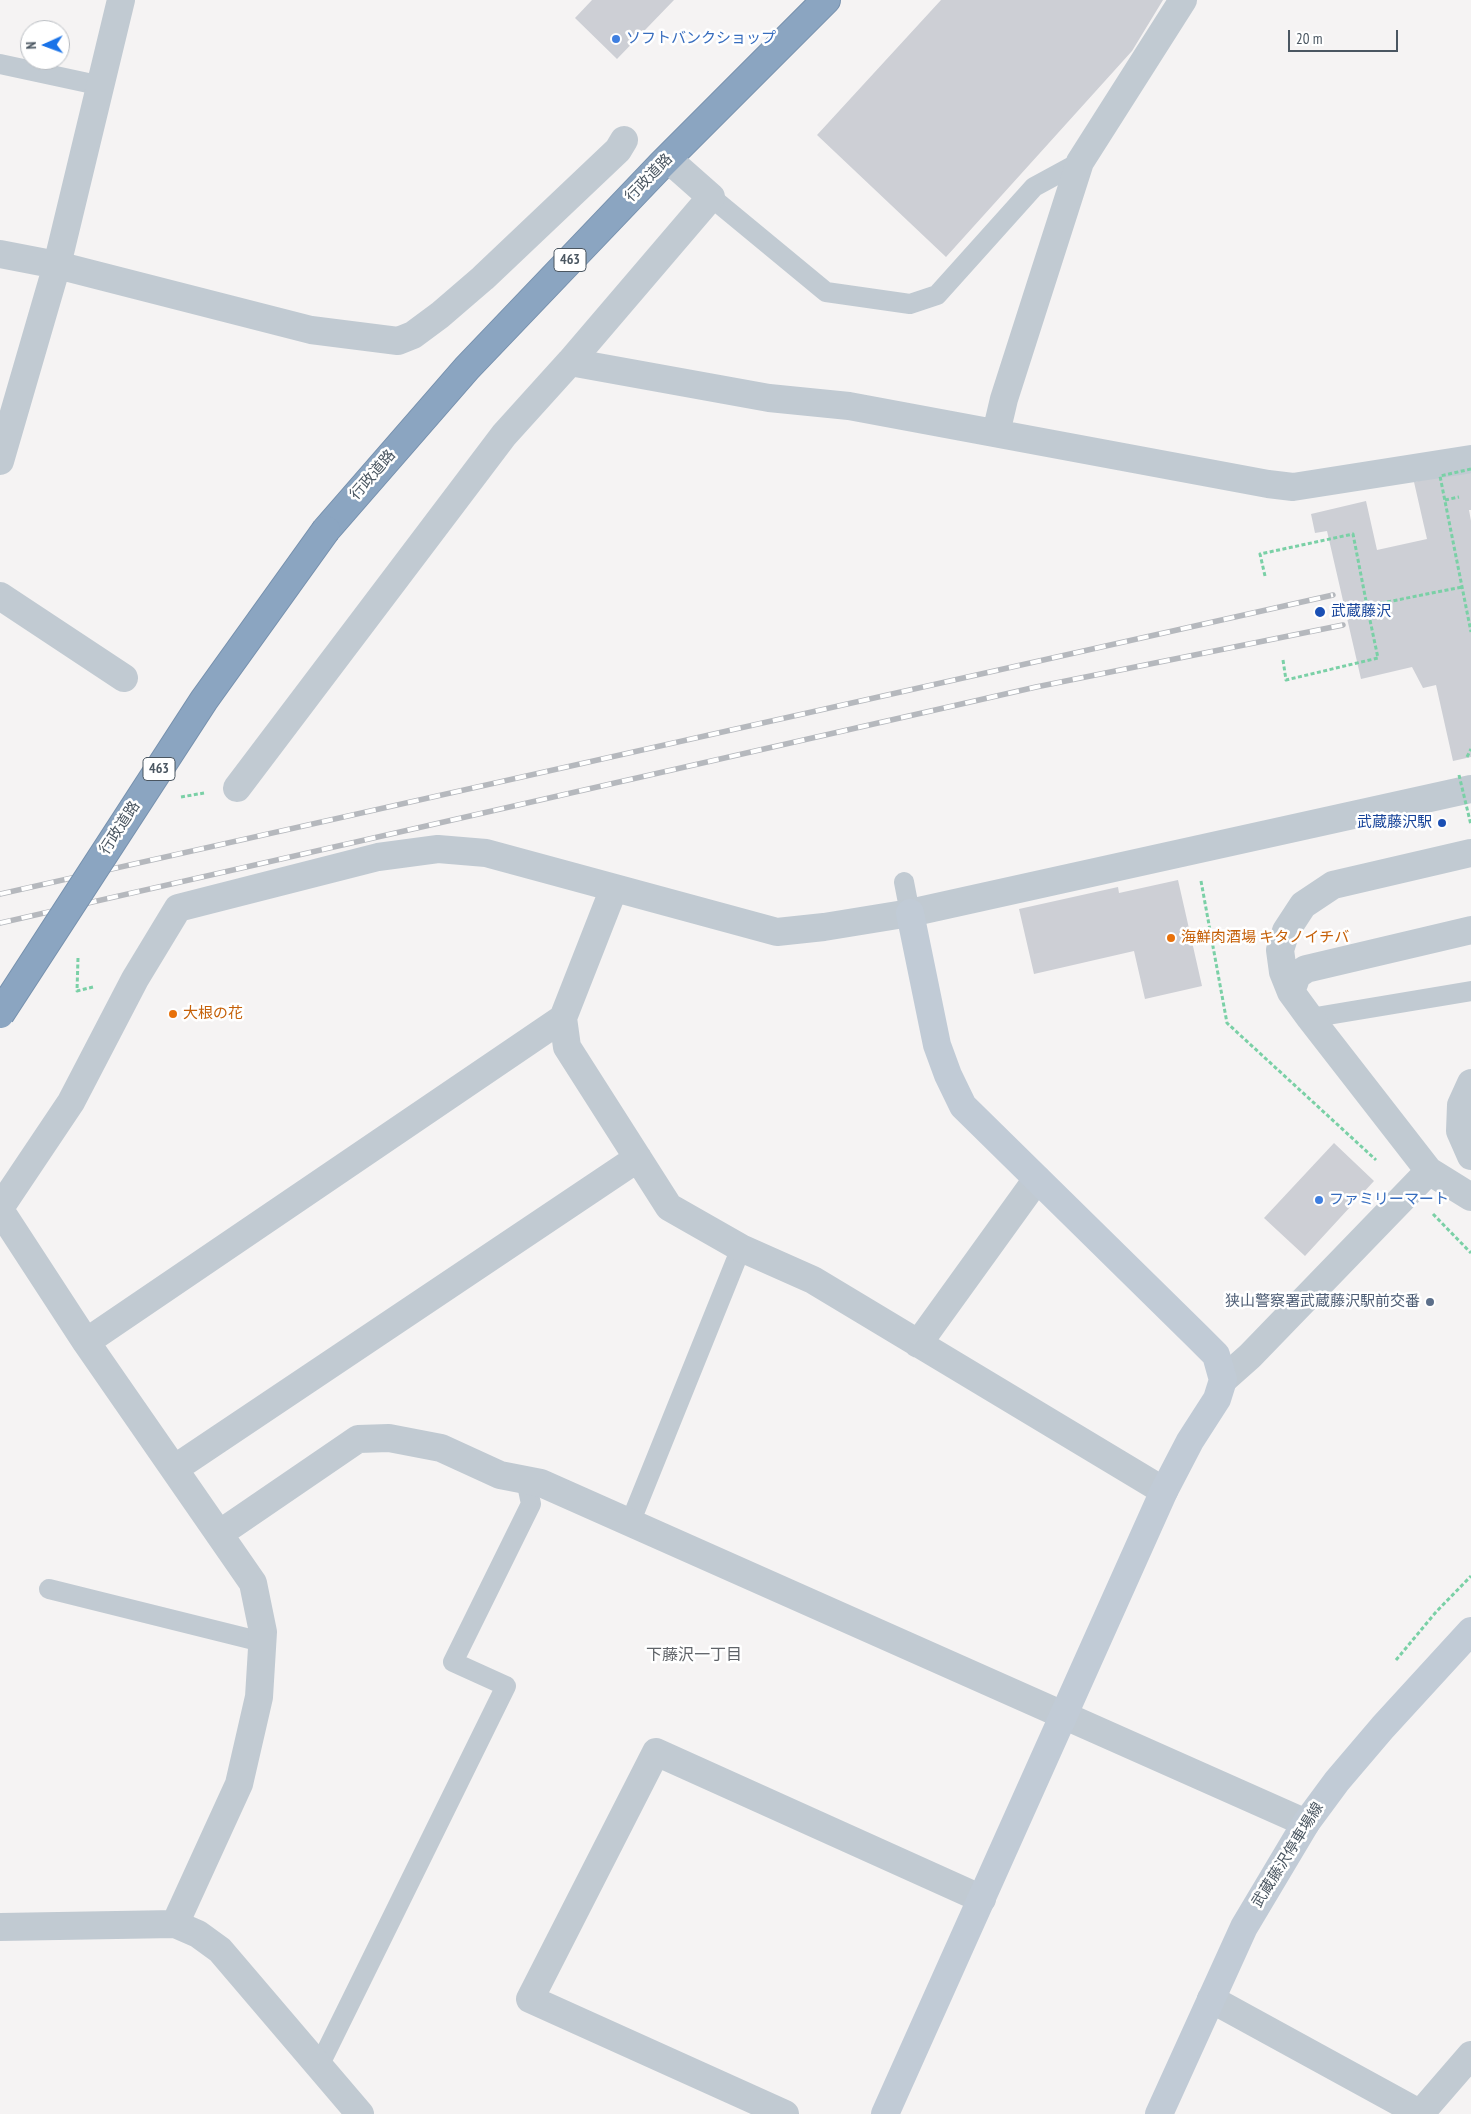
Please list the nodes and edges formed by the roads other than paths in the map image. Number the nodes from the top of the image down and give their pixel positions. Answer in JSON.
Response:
{"nodes":[{"id":1,"x":121,"y":0,"type":"edge"},
{"id":2,"x":826,"y":0,"type":"edge"},
{"id":3,"x":1183,"y":0,"type":"edge"},
{"id":4,"x":0,"y":64,"type":"edge"},
{"id":5,"x":102,"y":86,"type":"junction"},
{"id":6,"x":624,"y":140,"type":"dead end"},
{"id":7,"x":668,"y":158,"type":"junction"},
{"id":8,"x":1080,"y":162,"type":"junction"},
{"id":9,"x":711,"y":197,"type":"junction"},
{"id":10,"x":0,"y":254,"type":"edge"},
{"id":11,"x":57,"y":265,"type":"junction"},
{"id":12,"x":570,"y":362,"type":"junction"},
{"id":13,"x":996,"y":433,"type":"junction"},
{"id":14,"x":1471,"y":458,"type":"edge"},
{"id":15,"x":0,"y":461,"type":"edge"},
{"id":16,"x":0,"y":596,"type":"edge"},
{"id":17,"x":124,"y":678,"type":"dead end"},
{"id":18,"x":1465,"y":782,"type":"edge"},
{"id":19,"x":237,"y":788,"type":"dead end"},
{"id":20,"x":1471,"y":853,"type":"edge"},
{"id":21,"x":904,"y":882,"type":"dead end"},
{"id":22,"x":614,"y":888,"type":"junction"},
{"id":23,"x":910,"y":913,"type":"junction"},
{"id":24,"x":1471,"y":930,"type":"edge"},
{"id":25,"x":1471,"y":991,"type":"edge"},
{"id":26,"x":1291,"y":992,"type":"junction"},
{"id":27,"x":0,"y":1014,"type":"edge"},
{"id":28,"x":562,"y":1018,"type":"junction"},
{"id":29,"x":1310,"y":1018,"type":"junction"},
{"id":30,"x":1471,"y":1083,"type":"edge"},
{"id":31,"x":1471,"y":1156,"type":"edge"},
{"id":32,"x":638,"y":1158,"type":"junction"},
{"id":33,"x":1429,"y":1171,"type":"junction"},
{"id":34,"x":1037,"y":1178,"type":"junction"},
{"id":35,"x":1471,"y":1197,"type":"edge"},
{"id":36,"x":0,"y":1209,"type":"edge"},
{"id":37,"x":741,"y":1248,"type":"junction"},
{"id":38,"x":86,"y":1342,"type":"junction"},
{"id":39,"x":918,"y":1344,"type":"junction"},
{"id":40,"x":1223,"y":1380,"type":"junction"},
{"id":41,"x":174,"y":1469,"type":"junction"},
{"id":42,"x":526,"y":1480,"type":"junction"},
{"id":43,"x":1164,"y":1491,"type":"junction"},
{"id":44,"x":630,"y":1523,"type":"junction"},
{"id":45,"x":219,"y":1534,"type":"junction"},
{"id":46,"x":48,"y":1589,"type":"dead end"},
{"id":47,"x":1471,"y":1631,"type":"edge"},
{"id":48,"x":262,"y":1642,"type":"junction"},
{"id":49,"x":1063,"y":1716,"type":"junction"},
{"id":50,"x":1306,"y":1823,"type":"junction"},
{"id":51,"x":982,"y":1899,"type":"junction"},
{"id":52,"x":175,"y":1924,"type":"junction"},
{"id":53,"x":0,"y":1927,"type":"edge"},
{"id":54,"x":1211,"y":1999,"type":"junction"},
{"id":55,"x":1471,"y":2055,"type":"edge"},
{"id":56,"x":319,"y":2066,"type":"junction"},
{"id":57,"x":360,"y":2114,"type":"edge"},
{"id":58,"x":785,"y":2114,"type":"edge"},
{"id":59,"x":885,"y":2114,"type":"edge"},
{"id":60,"x":1159,"y":2114,"type":"edge"},
{"id":61,"x":1421,"y":2114,"type":"edge"}],
"edges":[{"from":1,"to":5,"type":"street"},
{"from":2,"to":7,"type":"highway","name":"行政道路","number":"463"},
{"from":3,"to":8,"type":"street"},
{"from":4,"to":5,"type":"lane"},
{"from":5,"to":11,"type":"street"},
{"from":6,"to":11,"type":"street"},
{"from":7,"to":9,"type":"street"},
{"from":7,"to":27,"type":"highway","name":"行政道路","number":"463","bridge":true},
{"from":8,"to":9,"type":"lane"},
{"from":8,"to":13,"type":"street"},
{"from":9,"to":12,"type":"street"},
{"from":10,"to":11,"type":"street"},
{"from":11,"to":15,"type":"street"},
{"from":12,"to":13,"type":"street"},
{"from":12,"to":19,"type":"street"},
{"from":13,"to":14,"type":"street"},
{"from":16,"to":17,"type":"street"},
{"from":18,"to":23,"type":"street"},
{"from":20,"to":26,"type":"street"},
{"from":21,"to":23,"type":"lane"},
{"from":22,"to":23,"type":"street"},
{"from":22,"to":28,"type":"street"},
{"from":22,"to":36,"type":"street"},
{"from":23,"to":34,"type":"street"},
{"from":24,"to":26,"type":"street"},
{"from":25,"to":29,"type":"lane"},
{"from":26,"to":29,"type":"street"},
{"from":28,"to":32,"type":"street"},
{"from":28,"to":38,"type":"street"},
{"from":29,"to":33,"type":"street"},
{"from":30,"to":31,"type":"street"},
{"from":32,"to":37,"type":"street"},
{"from":32,"to":41,"type":"street"},
{"from":33,"to":35,"type":"street"},
{"from":33,"to":40,"type":"street"},
{"from":34,"to":39,"type":"street"},
{"from":34,"to":40,"type":"street"},
{"from":36,"to":38,"type":"street"},
{"from":37,"to":39,"type":"street"},
{"from":37,"to":44,"type":"lane"},
{"from":38,"to":41,"type":"street"},
{"from":39,"to":43,"type":"street"},
{"from":40,"to":43,"type":"street"},
{"from":41,"to":45,"type":"street"},
{"from":42,"to":44,"type":"street"},
{"from":42,"to":45,"type":"street"},
{"from":42,"to":56,"type":"lane"},
{"from":43,"to":49,"type":"street"},
{"from":44,"to":49,"type":"street"},
{"from":45,"to":48,"type":"street"},
{"from":46,"to":48,"type":"lane"},
{"from":47,"to":50,"type":"street","name":"武蔵藤沢停車場線"},
{"from":48,"to":52,"type":"street"},
{"from":49,"to":50,"type":"street"},
{"from":49,"to":51,"type":"street"},
{"from":50,"to":54,"type":"street","name":"武蔵藤沢停車場線"},
{"from":51,"to":58,"type":"street"},
{"from":51,"to":59,"type":"street"},
{"from":52,"to":53,"type":"street"},
{"from":52,"to":56,"type":"street"},
{"from":54,"to":60,"type":"street","name":"武蔵藤沢停車場線"},
{"from":54,"to":61,"type":"street"},
{"from":55,"to":61,"type":"street"},
{"from":56,"to":57,"type":"street"}]}
